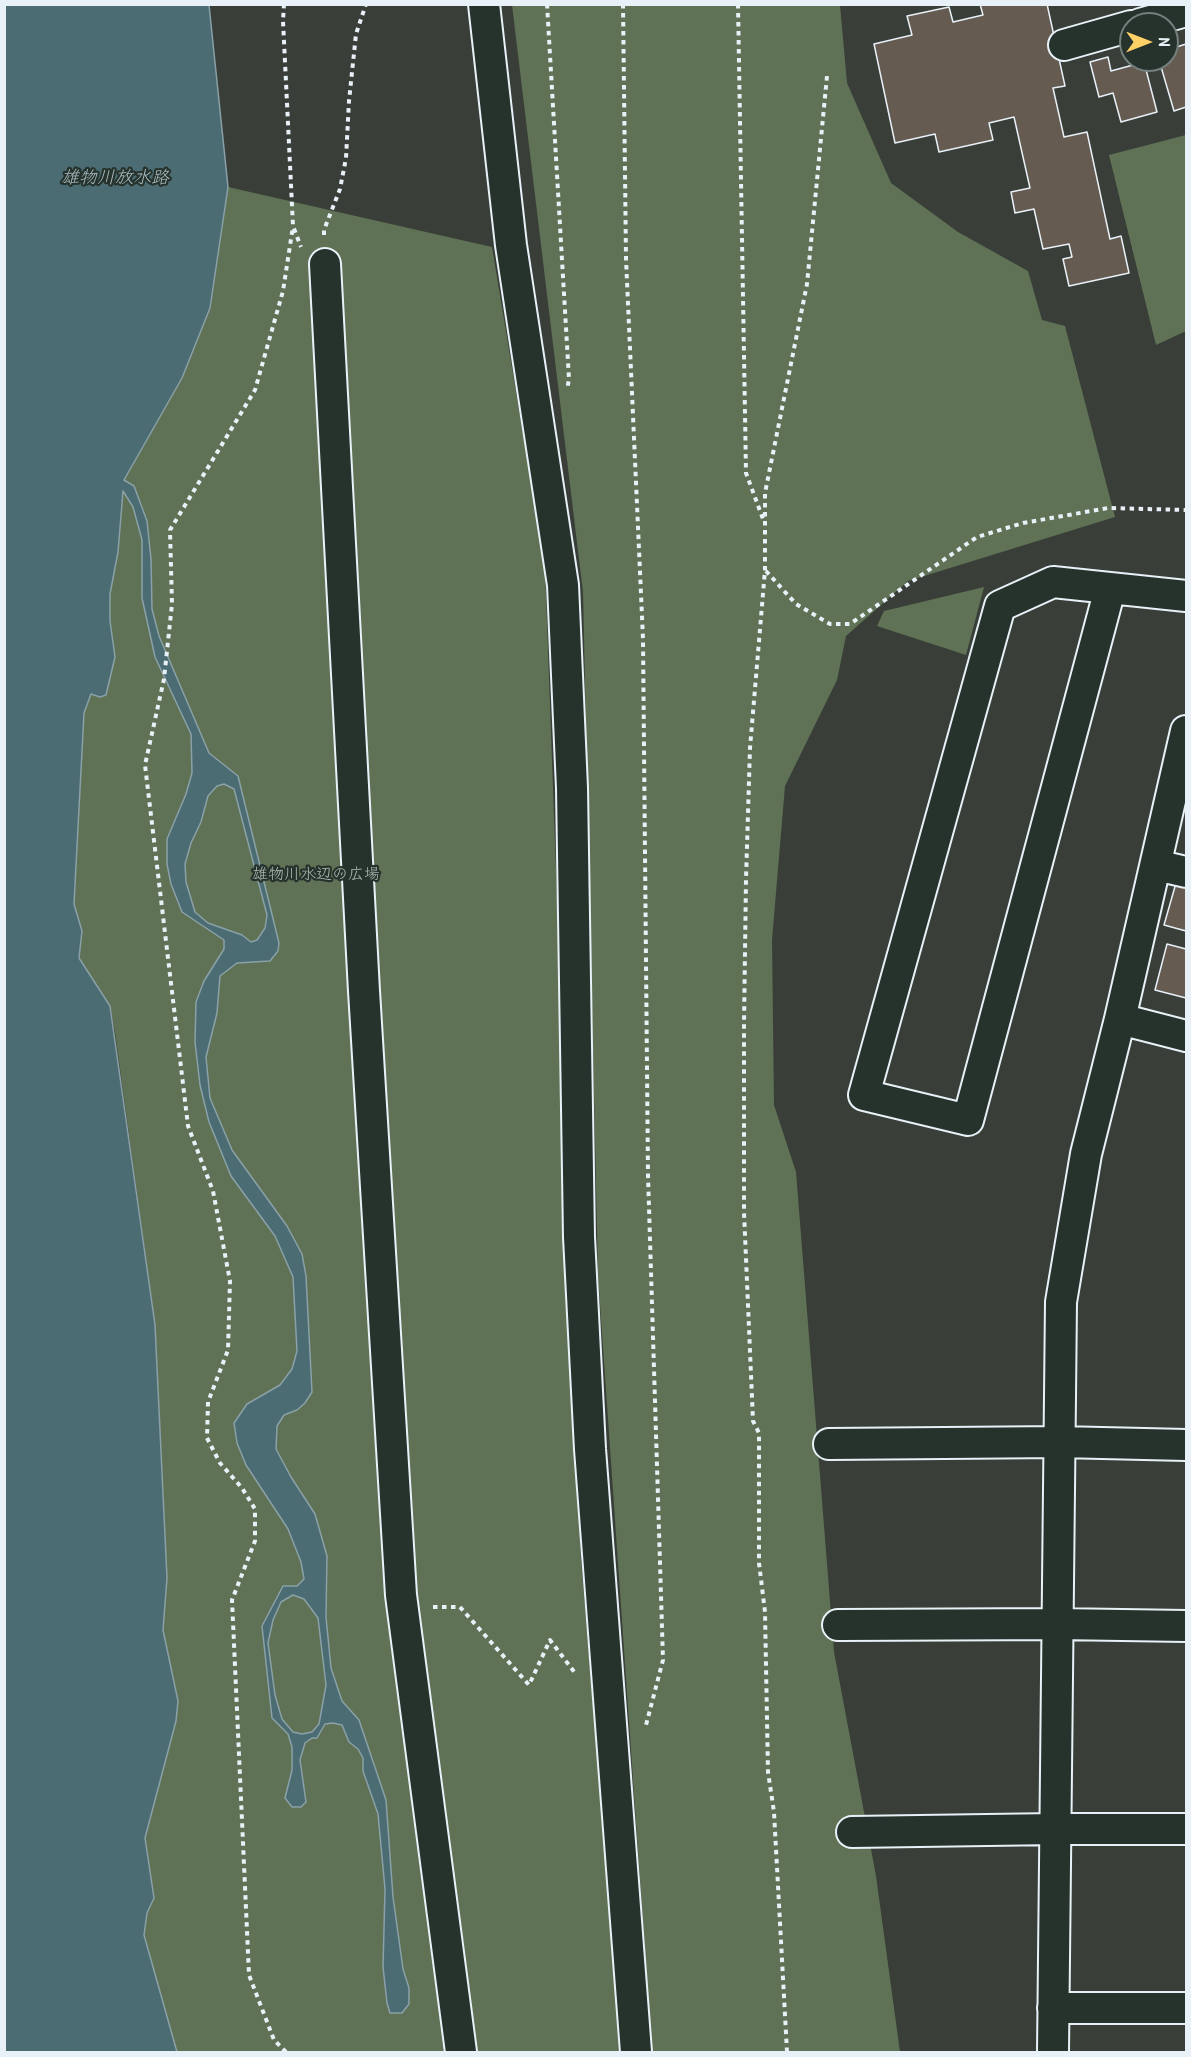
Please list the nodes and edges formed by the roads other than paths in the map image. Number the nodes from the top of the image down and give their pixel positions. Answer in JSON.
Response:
{"nodes":[{"id":1,"x":484,"y":4,"type":"edge"},
{"id":2,"x":1119,"y":29,"type":"edge"},
{"id":3,"x":1064,"y":45,"type":"dead end"},
{"id":4,"x":315,"y":260,"type":"road end"},
{"id":5,"x":1110,"y":589,"type":"junction"},
{"id":6,"x":1186,"y":596,"type":"edge"},
{"id":7,"x":1186,"y":731,"type":"edge"},
{"id":8,"x":1156,"y":865,"type":"junction"},
{"id":9,"x":1186,"y":872,"type":"edge"},
{"id":10,"x":1120,"y":1019,"type":"junction"},
{"id":11,"x":1186,"y":1036,"type":"edge"},
{"id":12,"x":1060,"y":1442,"type":"junction"},
{"id":13,"x":829,"y":1444,"type":"dead end"},
{"id":14,"x":1186,"y":1444,"type":"edge"},
{"id":15,"x":1058,"y":1624,"type":"junction"},
{"id":16,"x":838,"y":1625,"type":"dead end"},
{"id":17,"x":1186,"y":1626,"type":"edge"},
{"id":18,"x":1055,"y":1828,"type":"junction"},
{"id":19,"x":1186,"y":1829,"type":"edge"},
{"id":20,"x":852,"y":1832,"type":"dead end"},
{"id":21,"x":1053,"y":2008,"type":"junction"},
{"id":22,"x":1186,"y":2008,"type":"edge"},
{"id":23,"x":461,"y":2052,"type":"edge"},
{"id":24,"x":636,"y":2052,"type":"edge"},
{"id":25,"x":1053,"y":2052,"type":"edge"}],
"edges":[{"from":1,"to":24,"type":"street"},
{"from":2,"to":3,"type":"street"},
{"from":4,"to":23,"type":"street"},
{"from":5,"to":5,"type":"street"},
{"from":5,"to":6,"type":"street"},
{"from":7,"to":8,"type":"street"},
{"from":8,"to":9,"type":"street"},
{"from":8,"to":10,"type":"street"},
{"from":10,"to":11,"type":"street"},
{"from":10,"to":12,"type":"street"},
{"from":12,"to":13,"type":"street"},
{"from":12,"to":14,"type":"street"},
{"from":12,"to":15,"type":"street"},
{"from":15,"to":16,"type":"street"},
{"from":15,"to":17,"type":"street"},
{"from":15,"to":18,"type":"street"},
{"from":18,"to":19,"type":"street"},
{"from":18,"to":20,"type":"street"},
{"from":18,"to":21,"type":"street"},
{"from":21,"to":22,"type":"street"},
{"from":21,"to":25,"type":"street"}]}
